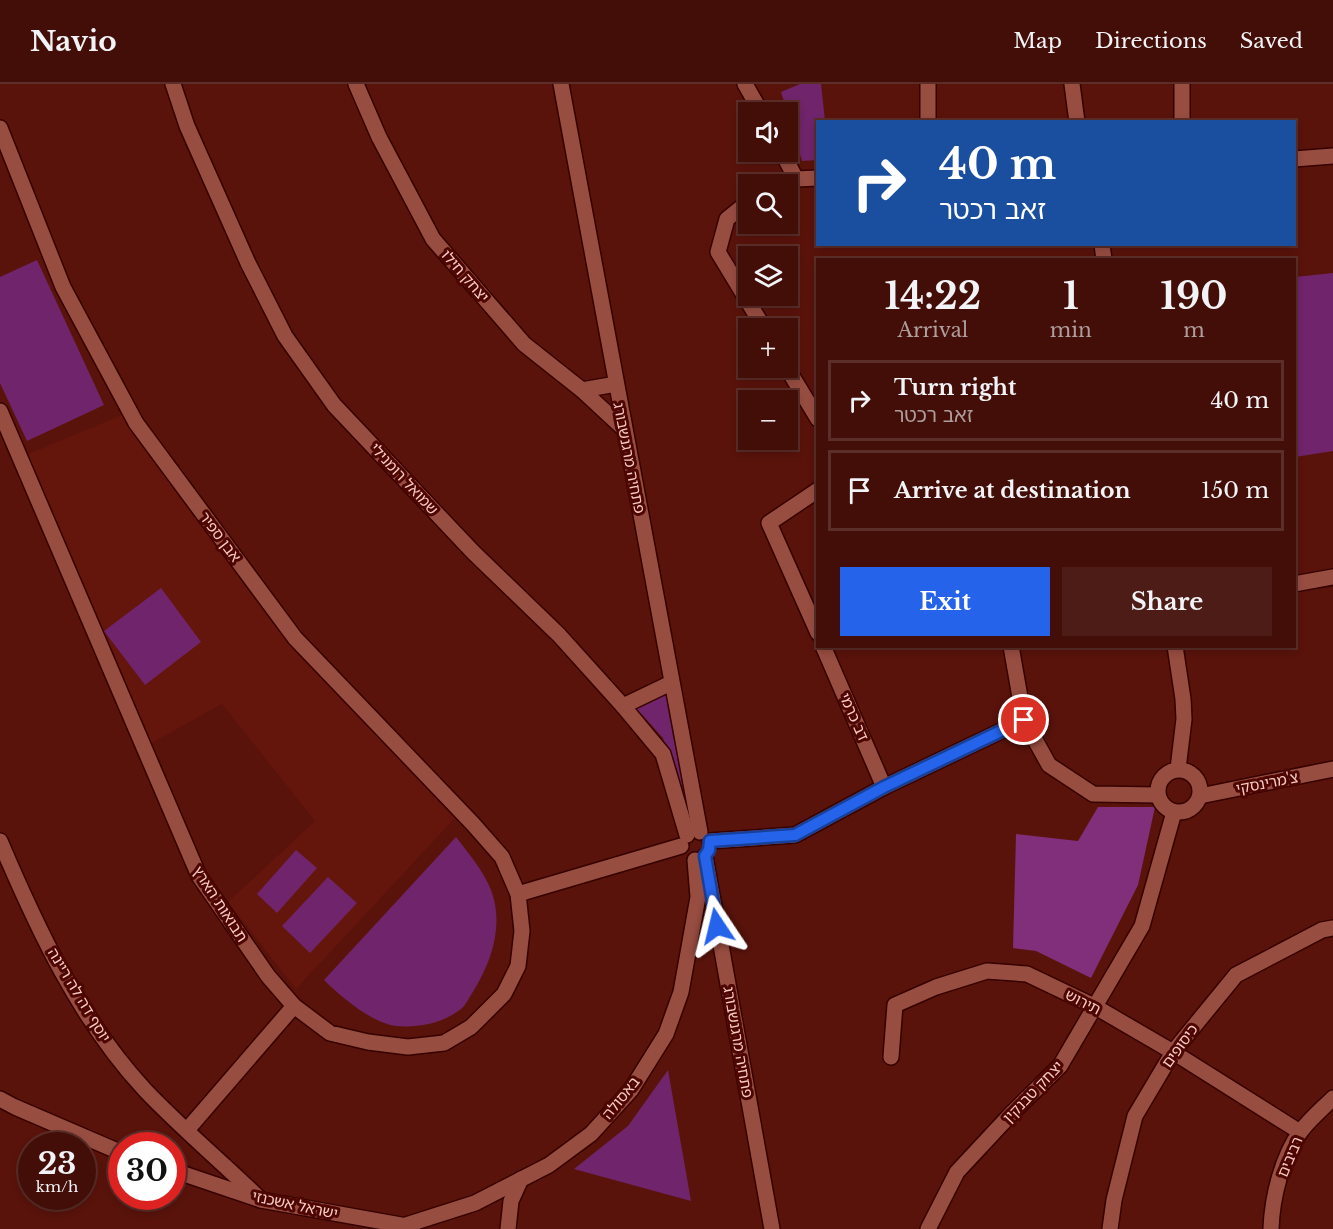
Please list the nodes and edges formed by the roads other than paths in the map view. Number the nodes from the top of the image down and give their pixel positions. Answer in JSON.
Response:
{"nodes":[{"id":1,"x":173,"y":84,"type":"edge"},
{"id":2,"x":356,"y":84,"type":"edge"},
{"id":3,"x":561,"y":84,"type":"edge"},
{"id":4,"x":745,"y":84,"type":"edge"},
{"id":5,"x":928,"y":84,"type":"edge"},
{"id":6,"x":1072,"y":84,"type":"edge"},
{"id":7,"x":1182,"y":84,"type":"edge"},
{"id":8,"x":755,"y":102,"type":"edge"},
{"id":9,"x":928,"y":120,"type":"edge"},
{"id":10,"x":1077,"y":120,"type":"edge"},
{"id":11,"x":1182,"y":120,"type":"edge"},
{"id":12,"x":0,"y":128,"type":"edge"},
{"id":13,"x":1333,"y":156,"type":"edge"},
{"id":14,"x":1296,"y":159,"type":"edge"},
{"id":15,"x":816,"y":178,"type":"edge"},
{"id":16,"x":798,"y":179,"type":"edge"},
{"id":17,"x":738,"y":210,"type":"edge"},
{"id":18,"x":758,"y":318,"type":"edge"},
{"id":19,"x":793,"y":378,"type":"edge"},
{"id":20,"x":615,"y":384,"type":"junction"},
{"id":21,"x":582,"y":390,"type":"junction"},
{"id":22,"x":0,"y":411,"type":"edge"},
{"id":23,"x":816,"y":416,"type":"edge"},
{"id":24,"x":624,"y":429,"type":"junction"},
{"id":25,"x":816,"y":491,"type":"edge"},
{"id":26,"x":1333,"y":577,"type":"edge"},
{"id":27,"x":1296,"y":584,"type":"edge"},
{"id":28,"x":816,"y":629,"type":"edge"},
{"id":29,"x":824,"y":648,"type":"edge"},
{"id":30,"x":1011,"y":648,"type":"edge"},
{"id":31,"x":1175,"y":648,"type":"edge"},
{"id":32,"x":671,"y":683,"type":"junction"},
{"id":33,"x":623,"y":706,"type":"junction"},
{"id":34,"x":1024,"y":720,"type":"junction"},
{"id":35,"x":1178,"y":769,"type":"junction"},
{"id":36,"x":1333,"y":770,"type":"edge"},
{"id":37,"x":884,"y":787,"type":"junction"},
{"id":38,"x":1158,"y":795,"type":"junction"},
{"id":39,"x":1200,"y":796,"type":"junction"},
{"id":40,"x":1174,"y":812,"type":"junction"},
{"id":41,"x":694,"y":838,"type":"junction"},
{"id":42,"x":0,"y":841,"type":"edge"},
{"id":43,"x":700,"y":858,"type":"junction"},
{"id":44,"x":518,"y":894,"type":"junction"},
{"id":45,"x":1333,"y":928,"type":"edge"},
{"id":46,"x":294,"y":1006,"type":"junction"},
{"id":47,"x":1094,"y":1006,"type":"junction"},
{"id":48,"x":1173,"y":1052,"type":"junction"},
{"id":49,"x":891,"y":1057,"type":"dead end"},
{"id":50,"x":1333,"y":1098,"type":"edge"},
{"id":51,"x":0,"y":1099,"type":"edge"},
{"id":52,"x":187,"y":1130,"type":"junction"},
{"id":53,"x":1300,"y":1132,"type":"junction"},
{"id":54,"x":108,"y":1147,"type":"edge"},
{"id":55,"x":186,"y":1175,"type":"edge"},
{"id":56,"x":521,"y":1179,"type":"junction"},
{"id":57,"x":261,"y":1200,"type":"junction"},
{"id":58,"x":403,"y":1226,"type":"junction"},
{"id":59,"x":421,"y":1229,"type":"edge"},
{"id":60,"x":508,"y":1229,"type":"edge"},
{"id":61,"x":772,"y":1229,"type":"edge"},
{"id":62,"x":928,"y":1229,"type":"edge"},
{"id":63,"x":1110,"y":1229,"type":"edge"},
{"id":64,"x":1271,"y":1229,"type":"edge"}],
"edges":[{"from":1,"to":33,"type":"street","name":"שמואל רומנילי"},
{"from":2,"to":21,"type":"street","name":"יצחק חילו"},
{"from":3,"to":20,"type":"street","name":"פתחיה מרגנשבורג"},
{"from":4,"to":8,"type":"street"},
{"from":5,"to":9,"type":"street"},
{"from":6,"to":10,"type":"street"},
{"from":7,"to":11,"type":"street"},
{"from":12,"to":44,"type":"street","name":"אבן ספיר"},
{"from":13,"to":14,"type":"street"},
{"from":15,"to":16,"type":"street"},
{"from":17,"to":18,"type":"street"},
{"from":19,"to":23,"type":"street"},
{"from":20,"to":21,"type":"street"},
{"from":20,"to":24,"type":"street","name":"פתחיה מרגנשבורג"},
{"from":21,"to":24,"type":"street","name":"יצחק חילו"},
{"from":22,"to":46,"type":"street","name":"תבואות הארץ"},
{"from":24,"to":32,"type":"street","name":"פתחיה מרגנשבורג"},
{"from":25,"to":28,"type":"street"},
{"from":26,"to":27,"type":"street"},
{"from":29,"to":37,"type":"street","name":"דב כרמי"},
{"from":30,"to":34,"type":"street"},
{"from":31,"to":35,"type":"street"},
{"from":32,"to":33,"type":"street"},
{"from":32,"to":41,"type":"street","name":"פתחיה מרגנשבורג"},
{"from":33,"to":41,"type":"street","name":"שמואל רומנילי"},
{"from":34,"to":37,"type":"street"},
{"from":34,"to":38,"type":"street"},
{"from":35,"to":38,"type":"street"},
{"from":35,"to":39,"type":"street"},
{"from":36,"to":39,"type":"street","name":"צ'מרינסקי"},
{"from":37,"to":41,"type":"street"},
{"from":38,"to":40,"type":"street"},
{"from":39,"to":40,"type":"street"},
{"from":40,"to":47,"type":"street","name":"יצחק טבנקין"},
{"from":41,"to":43,"type":"street"},
{"from":41,"to":43,"type":"street"},
{"from":41,"to":44,"type":"street"},
{"from":42,"to":52,"type":"street","name":"יוסף דה לה ריינה"},
{"from":43,"to":56,"type":"street","name":"באסולה"},
{"from":43,"to":61,"type":"street","name":"פתחיה מרגנשבורג"},
{"from":44,"to":46,"type":"street","name":"תבואות הארץ"},
{"from":45,"to":48,"type":"street","name":"כיסופים"},
{"from":46,"to":52,"type":"street"},
{"from":47,"to":48,"type":"street","name":"תירוש"},
{"from":47,"to":49,"type":"street","name":"תירוש"},
{"from":47,"to":62,"type":"street","name":"יצחק טבנקין"},
{"from":48,"to":53,"type":"street","name":"תירוש"},
{"from":48,"to":63,"type":"street","name":"כיסופים"},
{"from":50,"to":53,"type":"street","name":"רביבים"},
{"from":51,"to":54,"type":"street"},
{"from":52,"to":57,"type":"street","name":"יוסף דה לה ריינה"},
{"from":53,"to":64,"type":"street","name":"רביבים"},
{"from":55,"to":57,"type":"street","name":"ישראל אשכנזי"},
{"from":56,"to":58,"type":"street","name":"באסולה"},
{"from":56,"to":60,"type":"street"},
{"from":57,"to":58,"type":"street","name":"ישראל אשכנזי"},
{"from":58,"to":59,"type":"street","name":"ישראל אשכנזי"}]}
